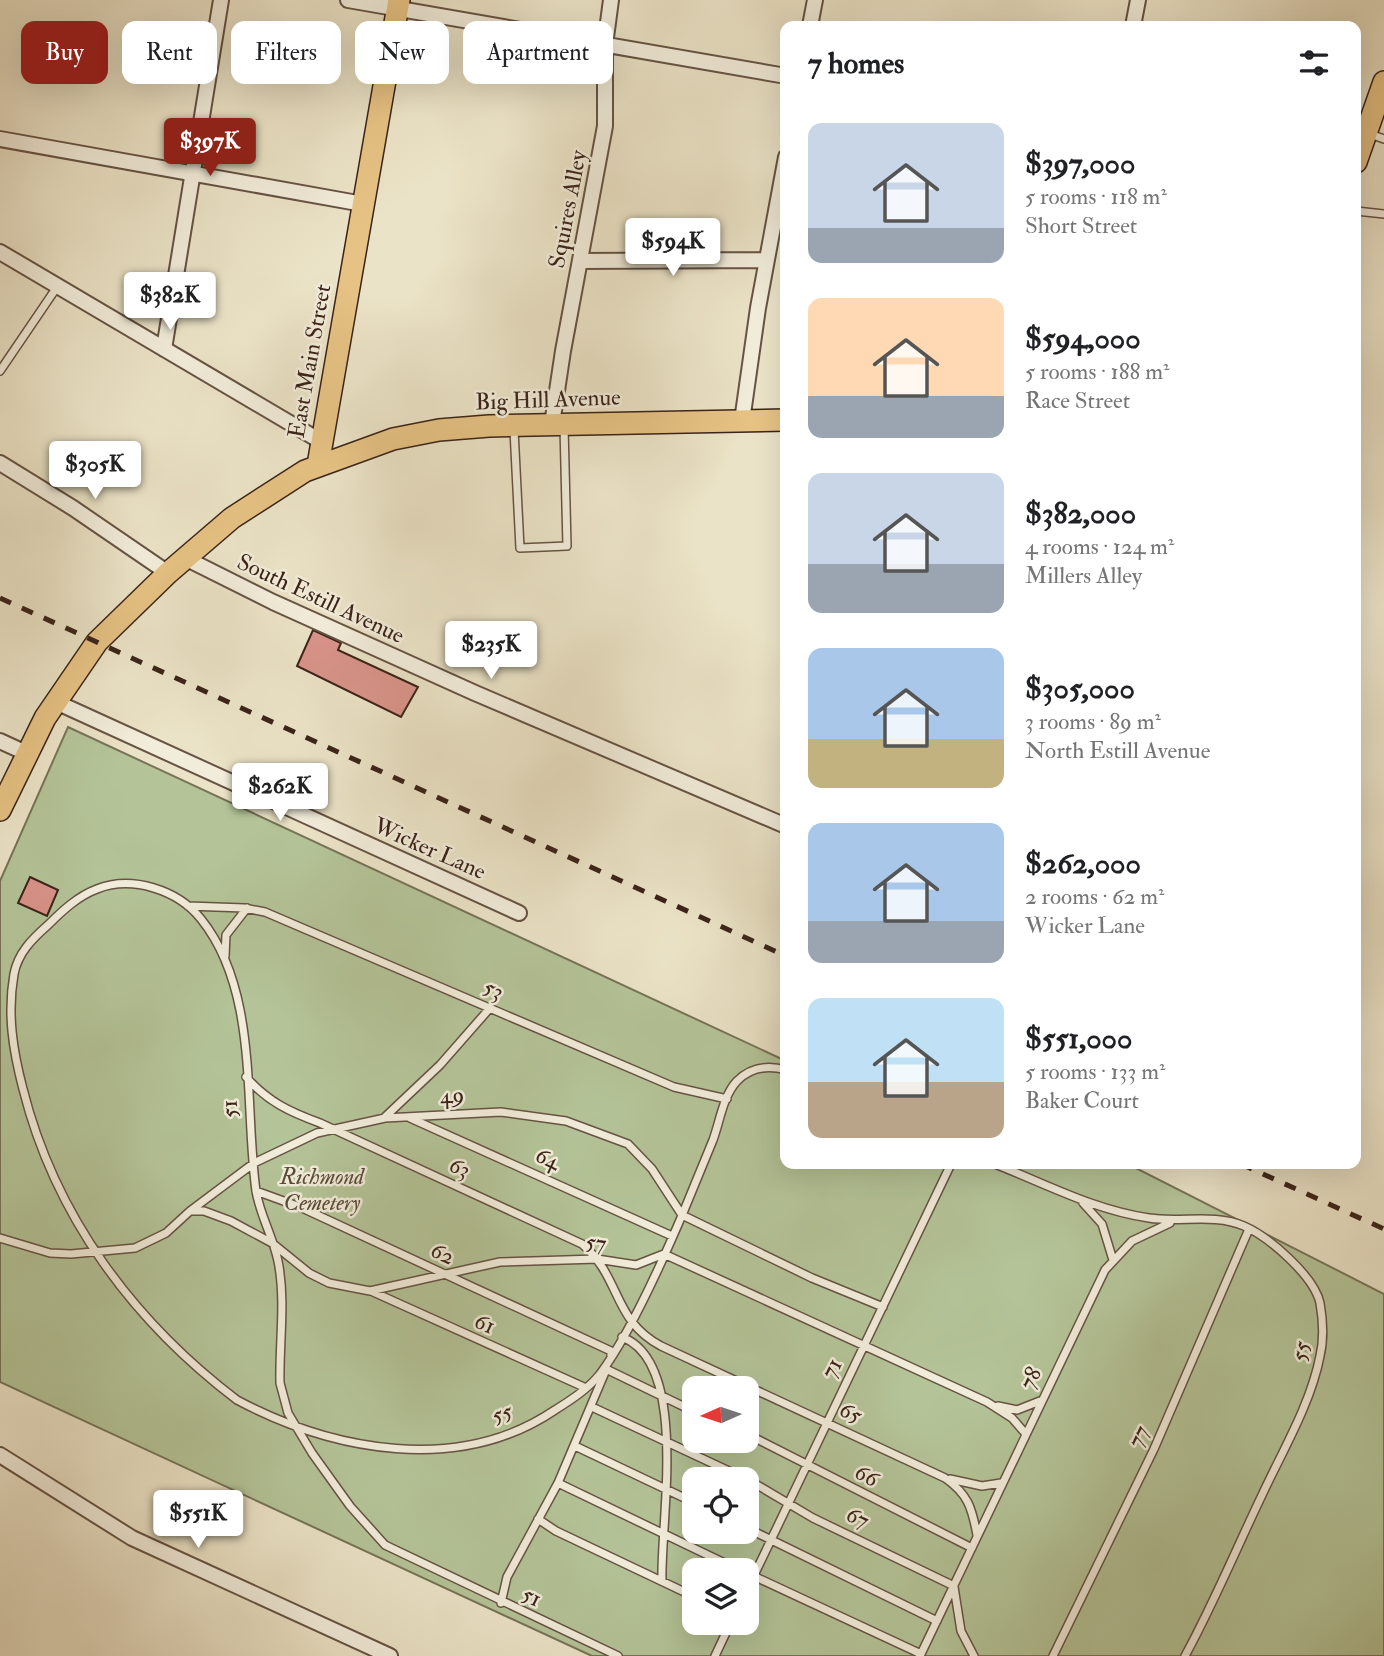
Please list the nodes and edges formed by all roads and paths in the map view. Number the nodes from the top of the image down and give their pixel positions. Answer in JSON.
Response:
{"nodes":[{"id":1,"x":221,"y":0,"type":"edge"},
{"id":2,"x":348,"y":0,"type":"edge"},
{"id":3,"x":611,"y":0,"type":"edge"},
{"id":4,"x":815,"y":0,"type":"edge"},
{"id":5,"x":1138,"y":0,"type":"edge"},
{"id":6,"x":398,"y":4,"type":"edge"},
{"id":7,"x":484,"y":21,"type":"edge"},
{"id":8,"x":608,"y":21,"type":"edge"},
{"id":9,"x":811,"y":21,"type":"edge"},
{"id":10,"x":1134,"y":21,"type":"edge"},
{"id":11,"x":613,"y":46,"type":"edge"},
{"id":12,"x":780,"y":75,"type":"edge"},
{"id":13,"x":1384,"y":82,"type":"edge"},
{"id":14,"x":605,"y":84,"type":"edge"},
{"id":15,"x":1375,"y":136,"type":"edge"},
{"id":16,"x":0,"y":139,"type":"edge"},
{"id":17,"x":1361,"y":155,"type":"edge"},
{"id":18,"x":193,"y":173,"type":"junction"},
{"id":19,"x":780,"y":188,"type":"edge"},
{"id":20,"x":363,"y":204,"type":"junction"},
{"id":21,"x":1361,"y":212,"type":"edge"},
{"id":22,"x":1384,"y":214,"type":"edge"},
{"id":23,"x":0,"y":252,"type":"edge"},
{"id":24,"x":766,"y":260,"type":"junction"},
{"id":25,"x":580,"y":261,"type":"junction"},
{"id":26,"x":57,"y":287,"type":"junction"},
{"id":27,"x":164,"y":349,"type":"junction"},
{"id":28,"x":0,"y":371,"type":"edge"},
{"id":29,"x":742,"y":421,"type":"junction"},
{"id":30,"x":780,"y":421,"type":"edge"},
{"id":31,"x":558,"y":424,"type":"junction"},
{"id":32,"x":514,"y":425,"type":"junction"},
{"id":33,"x":323,"y":442,"type":"junction"},
{"id":34,"x":0,"y":463,"type":"edge"},
{"id":35,"x":318,"y":465,"type":"junction"},
{"id":36,"x":185,"y":558,"type":"junction"},
{"id":37,"x":168,"y":573,"type":"junction"},
{"id":38,"x":56,"y":702,"type":"junction"},
{"id":39,"x":0,"y":741,"type":"edge"},
{"id":40,"x":26,"y":753,"type":"junction"},
{"id":41,"x":0,"y":810,"type":"edge"},
{"id":42,"x":780,"y":823,"type":"edge"},
{"id":43,"x":187,"y":906,"type":"junction"},
{"id":44,"x":247,"y":908,"type":"junction"},
{"id":45,"x":519,"y":913,"type":"dead end"},
{"id":46,"x":225,"y":960,"type":"junction"},
{"id":47,"x":490,"y":1008,"type":"junction"},
{"id":48,"x":780,"y":1070,"type":"edge"},
{"id":49,"x":246,"y":1077,"type":"junction"},
{"id":50,"x":727,"y":1099,"type":"junction"},
{"id":51,"x":407,"y":1116,"type":"junction"},
{"id":52,"x":385,"y":1118,"type":"junction"},
{"id":53,"x":333,"y":1129,"type":"junction"},
{"id":54,"x":254,"y":1163,"type":"junction"},
{"id":55,"x":949,"y":1169,"type":"edge"},
{"id":56,"x":1007,"y":1169,"type":"edge"},
{"id":57,"x":256,"y":1191,"type":"junction"},
{"id":58,"x":1080,"y":1200,"type":"junction"},
{"id":59,"x":190,"y":1211,"type":"junction"},
{"id":60,"x":682,"y":1215,"type":"junction"},
{"id":61,"x":1178,"y":1221,"type":"junction"},
{"id":62,"x":1249,"y":1229,"type":"junction"},
{"id":63,"x":672,"y":1236,"type":"junction"},
{"id":64,"x":0,"y":1238,"type":"edge"},
{"id":65,"x":272,"y":1243,"type":"junction"},
{"id":66,"x":96,"y":1254,"type":"junction"},
{"id":67,"x":664,"y":1254,"type":"junction"},
{"id":68,"x":597,"y":1259,"type":"junction"},
{"id":69,"x":1113,"y":1260,"type":"junction"},
{"id":70,"x":441,"y":1273,"type":"junction"},
{"id":71,"x":370,"y":1291,"type":"junction"},
{"id":72,"x":883,"y":1307,"type":"junction"},
{"id":73,"x":629,"y":1322,"type":"junction"},
{"id":74,"x":622,"y":1336,"type":"junction"},
{"id":75,"x":864,"y":1346,"type":"junction"},
{"id":76,"x":612,"y":1352,"type":"junction"},
{"id":77,"x":606,"y":1370,"type":"junction"},
{"id":78,"x":586,"y":1388,"type":"junction"},
{"id":79,"x":660,"y":1396,"type":"junction"},
{"id":80,"x":1040,"y":1401,"type":"junction"},
{"id":81,"x":987,"y":1402,"type":"junction"},
{"id":82,"x":682,"y":1406,"type":"edge"},
{"id":83,"x":592,"y":1407,"type":"junction"},
{"id":84,"x":827,"y":1422,"type":"junction"},
{"id":85,"x":295,"y":1426,"type":"junction"},
{"id":86,"x":1025,"y":1433,"type":"junction"},
{"id":87,"x":760,"y":1441,"type":"edge"},
{"id":88,"x":669,"y":1443,"type":"junction"},
{"id":89,"x":575,"y":1446,"type":"junction"},
{"id":90,"x":0,"y":1455,"type":"edge"},
{"id":91,"x":806,"y":1464,"type":"junction"},
{"id":92,"x":721,"y":1467,"type":"edge"},
{"id":93,"x":946,"y":1478,"type":"junction"},
{"id":94,"x":558,"y":1483,"type":"junction"},
{"id":95,"x":1001,"y":1483,"type":"junction"},
{"id":96,"x":759,"y":1486,"type":"edge"},
{"id":97,"x":666,"y":1490,"type":"junction"},
{"id":98,"x":682,"y":1497,"type":"edge"},
{"id":99,"x":789,"y":1503,"type":"junction"},
{"id":100,"x":538,"y":1519,"type":"junction"},
{"id":101,"x":662,"y":1533,"type":"junction"},
{"id":102,"x":759,"y":1534,"type":"edge"},
{"id":103,"x":977,"y":1535,"type":"junction"},
{"id":104,"x":771,"y":1539,"type":"junction"},
{"id":105,"x":972,"y":1548,"type":"junction"},
{"id":106,"x":714,"y":1558,"type":"edge"},
{"id":107,"x":759,"y":1561,"type":"edge"},
{"id":108,"x":759,"y":1579,"type":"edge"},
{"id":109,"x":662,"y":1581,"type":"junction"},
{"id":110,"x":954,"y":1586,"type":"junction"},
{"id":111,"x":682,"y":1591,"type":"edge"},
{"id":112,"x":501,"y":1603,"type":"junction"},
{"id":113,"x":937,"y":1621,"type":"junction"},
{"id":114,"x":725,"y":1635,"type":"edge"},
{"id":115,"x":920,"y":1655,"type":"edge"},
{"id":116,"x":390,"y":1656,"type":"edge"},
{"id":117,"x":618,"y":1656,"type":"edge"},
{"id":118,"x":715,"y":1656,"type":"edge"},
{"id":119,"x":974,"y":1656,"type":"edge"},
{"id":120,"x":1053,"y":1656,"type":"edge"},
{"id":121,"x":1185,"y":1656,"type":"edge"}],
"edges":[{"from":1,"to":18,"type":"street"},
{"from":2,"to":6,"type":"street"},
{"from":3,"to":8,"type":"street","name":"Squires Alley"},
{"from":4,"to":9,"type":"street"},
{"from":5,"to":10,"type":"street"},
{"from":6,"to":7,"type":"street"},
{"from":6,"to":20,"type":"main road","name":"East Main Street"},
{"from":11,"to":12,"type":"street"},
{"from":13,"to":15,"type":"main road"},
{"from":14,"to":25,"type":"street","name":"Squires Alley"},
{"from":15,"to":17,"type":"main road"},
{"from":16,"to":18,"type":"street"},
{"from":18,"to":20,"type":"street"},
{"from":18,"to":27,"type":"street"},
{"from":19,"to":24,"type":"street"},
{"from":20,"to":33,"type":"main road","name":"East Main Street"},
{"from":21,"to":22,"type":"lane"},
{"from":23,"to":26,"type":"street"},
{"from":24,"to":25,"type":"street"},
{"from":24,"to":29,"type":"street"},
{"from":25,"to":31,"type":"street","name":"Squires Alley"},
{"from":26,"to":27,"type":"street"},
{"from":26,"to":28,"type":"lane"},
{"from":27,"to":33,"type":"street"},
{"from":29,"to":30,"type":"main road","name":"Big Hill Avenue"},
{"from":29,"to":31,"type":"main road","name":"Big Hill Avenue"},
{"from":31,"to":32,"type":"main road","name":"Big Hill Avenue"},
{"from":31,"to":32,"type":"lane"},
{"from":32,"to":35,"type":"main road","name":"Big Hill Avenue"},
{"from":33,"to":35,"type":"main road","name":"East Main Street"},
{"from":34,"to":37,"type":"street"},
{"from":35,"to":36,"type":"main road","name":"East Main Street"},
{"from":36,"to":37,"type":"main road","name":"East Main Street"},
{"from":36,"to":42,"type":"street","name":"South Estill Avenue"},
{"from":37,"to":38,"type":"main road","name":"East Main Street"},
{"from":38,"to":40,"type":"main road","name":"East Main Street"},
{"from":38,"to":45,"type":"street","name":"Wicker Lane"},
{"from":39,"to":40,"type":"street"},
{"from":40,"to":41,"type":"main road","name":"East Main Street"},
{"from":43,"to":44,"type":"lane","name":"53"},
{"from":43,"to":46,"type":"lane","name":"51"},
{"from":43,"to":66,"type":"lane","name":"51"},
{"from":44,"to":46,"type":"lane"},
{"from":44,"to":47,"type":"lane","name":"53"},
{"from":46,"to":49,"type":"lane","name":"51"},
{"from":47,"to":50,"type":"lane","name":"53"},
{"from":47,"to":52,"type":"lane"},
{"from":48,"to":50,"type":"lane","name":"55"},
{"from":49,"to":53,"type":"lane","name":"63"},
{"from":49,"to":54,"type":"lane","name":"51"},
{"from":50,"to":60,"type":"lane","name":"55"},
{"from":51,"to":52,"type":"lane","name":"49"},
{"from":51,"to":60,"type":"lane","name":"49"},
{"from":51,"to":63,"type":"lane","name":"64"},
{"from":52,"to":53,"type":"lane","name":"49"},
{"from":53,"to":54,"type":"lane","name":"49"},
{"from":53,"to":68,"type":"lane","name":"63"},
{"from":54,"to":57,"type":"lane","name":"51"},
{"from":54,"to":59,"type":"lane","name":"49"},
{"from":55,"to":72,"type":"lane","name":"71"},
{"from":56,"to":58,"type":"lane","name":"55"},
{"from":57,"to":65,"type":"lane","name":"51"},
{"from":57,"to":70,"type":"lane","name":"62"},
{"from":58,"to":61,"type":"lane","name":"55"},
{"from":58,"to":69,"type":"lane","name":"55"},
{"from":59,"to":65,"type":"lane","name":"57"},
{"from":59,"to":66,"type":"lane","name":"49"},
{"from":60,"to":63,"type":"lane","name":"55"},
{"from":60,"to":72,"type":"lane"},
{"from":61,"to":62,"type":"lane","name":"55"},
{"from":61,"to":69,"type":"lane","name":"78"},
{"from":62,"to":120,"type":"lane","name":"77"},
{"from":62,"to":121,"type":"lane","name":"55"},
{"from":63,"to":67,"type":"lane","name":"55"},
{"from":64,"to":66,"type":"lane","name":"49"},
{"from":65,"to":71,"type":"lane","name":"57"},
{"from":65,"to":85,"type":"lane","name":"51"},
{"from":66,"to":85,"type":"lane","name":"55"},
{"from":67,"to":68,"type":"lane","name":"57"},
{"from":67,"to":73,"type":"lane","name":"55"},
{"from":67,"to":75,"type":"lane"},
{"from":68,"to":70,"type":"lane","name":"57"},
{"from":68,"to":73,"type":"lane","name":"63"},
{"from":69,"to":80,"type":"lane","name":"78"},
{"from":70,"to":71,"type":"lane","name":"57"},
{"from":70,"to":76,"type":"lane","name":"62"},
{"from":71,"to":78,"type":"lane","name":"61"},
{"from":72,"to":75,"type":"lane","name":"71"},
{"from":73,"to":74,"type":"lane","name":"55"},
{"from":73,"to":84,"type":"lane","name":"65"},
{"from":74,"to":76,"type":"lane","name":"55"},
{"from":74,"to":79,"type":"lane"},
{"from":75,"to":81,"type":"lane"},
{"from":75,"to":84,"type":"lane","name":"71"},
{"from":76,"to":77,"type":"lane"},
{"from":76,"to":78,"type":"lane","name":"55"},
{"from":77,"to":79,"type":"lane"},
{"from":77,"to":83,"type":"lane"},
{"from":78,"to":85,"type":"lane","name":"55"},
{"from":79,"to":82,"type":"lane"},
{"from":79,"to":88,"type":"lane"},
{"from":80,"to":81,"type":"lane"},
{"from":80,"to":86,"type":"lane","name":"78"},
{"from":81,"to":86,"type":"lane"},
{"from":83,"to":88,"type":"lane","name":"67"},
{"from":83,"to":89,"type":"lane"},
{"from":84,"to":91,"type":"lane","name":"71"},
{"from":84,"to":93,"type":"lane","name":"65"},
{"from":85,"to":112,"type":"lane","name":"51"},
{"from":86,"to":95,"type":"lane","name":"78"},
{"from":87,"to":91,"type":"lane","name":"66"},
{"from":88,"to":92,"type":"lane","name":"67"},
{"from":88,"to":97,"type":"lane"},
{"from":89,"to":94,"type":"lane"},
{"from":89,"to":97,"type":"lane"},
{"from":90,"to":116,"type":"street"},
{"from":91,"to":99,"type":"lane","name":"71"},
{"from":91,"to":105,"type":"lane","name":"66"},
{"from":93,"to":95,"type":"lane","name":"65"},
{"from":93,"to":103,"type":"lane","name":"65"},
{"from":94,"to":100,"type":"lane"},
{"from":94,"to":101,"type":"lane"},
{"from":95,"to":103,"type":"lane","name":"78"},
{"from":96,"to":99,"type":"lane","name":"67"},
{"from":97,"to":98,"type":"lane"},
{"from":97,"to":101,"type":"lane"},
{"from":99,"to":104,"type":"lane","name":"71"},
{"from":99,"to":110,"type":"lane","name":"67"},
{"from":100,"to":109,"type":"lane"},
{"from":100,"to":112,"type":"lane"},
{"from":101,"to":106,"type":"lane"},
{"from":101,"to":109,"type":"lane"},
{"from":102,"to":104,"type":"lane"},
{"from":103,"to":105,"type":"lane","name":"78"},
{"from":104,"to":107,"type":"lane","name":"71"},
{"from":104,"to":113,"type":"lane"},
{"from":105,"to":110,"type":"lane","name":"78"},
{"from":108,"to":115,"type":"lane"},
{"from":109,"to":111,"type":"lane"},
{"from":110,"to":113,"type":"lane","name":"78"},
{"from":110,"to":119,"type":"lane"},
{"from":112,"to":117,"type":"lane","name":"51"},
{"from":113,"to":115,"type":"lane","name":"78"},
{"from":114,"to":118,"type":"lane"}]}
